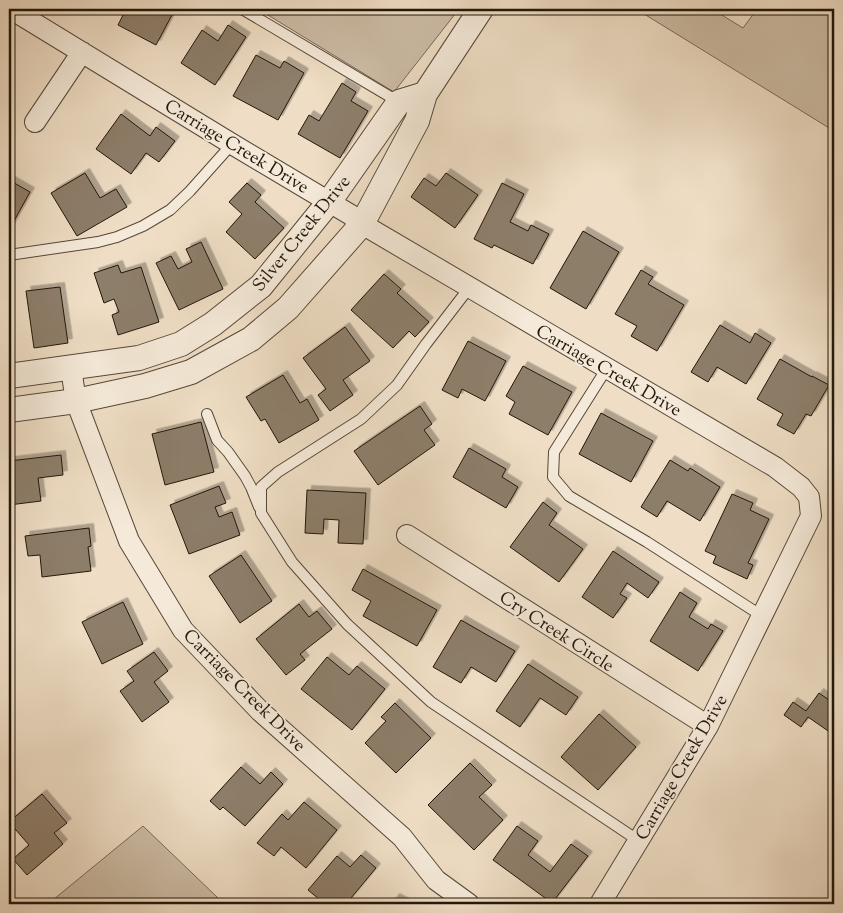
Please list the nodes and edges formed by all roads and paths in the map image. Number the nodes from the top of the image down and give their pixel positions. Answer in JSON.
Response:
{"nodes":[{"id":1,"x":11,"y":9,"type":"edge"},
{"id":2,"x":242,"y":9,"type":"edge"},
{"id":3,"x":481,"y":9,"type":"edge"},
{"id":4,"x":82,"y":52,"type":"junction"},
{"id":5,"x":425,"y":94,"type":"junction"},
{"id":6,"x":398,"y":102,"type":"junction"},
{"id":7,"x":36,"y":122,"type":"dead end"},
{"id":8,"x":232,"y":144,"type":"junction"},
{"id":9,"x":329,"y":202,"type":"junction"},
{"id":10,"x":362,"y":224,"type":"junction"},
{"id":11,"x":9,"y":256,"type":"edge"},
{"id":12,"x":469,"y":288,"type":"junction"},
{"id":13,"x":72,"y":368,"type":"junction"},
{"id":14,"x":607,"y":368,"type":"junction"},
{"id":15,"x":9,"y":376,"type":"edge"},
{"id":16,"x":76,"y":401,"type":"junction"},
{"id":17,"x":9,"y":410,"type":"edge"},
{"id":18,"x":207,"y":414,"type":"dead end"},
{"id":19,"x":261,"y":513,"type":"junction"},
{"id":20,"x":407,"y":535,"type":"dead end"},
{"id":21,"x":762,"y":616,"type":"junction"},
{"id":22,"x":708,"y":726,"type":"junction"},
{"id":23,"x":638,"y":841,"type":"junction"},
{"id":24,"x":469,"y":904,"type":"edge"},
{"id":25,"x":600,"y":904,"type":"edge"}],
"edges":[{"from":1,"to":4,"type":"street","name":"Carriage Creek Drive"},
{"from":2,"to":6,"type":"lane"},
{"from":3,"to":5,"type":"street","name":"Silver Creek Drive"},
{"from":4,"to":7,"type":"street"},
{"from":4,"to":8,"type":"street","name":"Carriage Creek Drive"},
{"from":5,"to":6,"type":"street"},
{"from":5,"to":10,"type":"street","name":"Silver Creek Drive"},
{"from":6,"to":9,"type":"street","name":"Silver Creek Drive"},
{"from":8,"to":9,"type":"street","name":"Carriage Creek Drive"},
{"from":8,"to":11,"type":"lane"},
{"from":9,"to":10,"type":"street","name":"Carriage Creek Drive"},
{"from":9,"to":13,"type":"street","name":"Silver Creek Drive"},
{"from":10,"to":12,"type":"street","name":"Carriage Creek Drive"},
{"from":10,"to":16,"type":"street","name":"Silver Creek Drive"},
{"from":12,"to":14,"type":"street","name":"Carriage Creek Drive"},
{"from":12,"to":19,"type":"lane"},
{"from":13,"to":15,"type":"street","name":"Silver Creek Drive"},
{"from":13,"to":16,"type":"street","name":"Carriage Creek Drive"},
{"from":14,"to":21,"type":"street","name":"Carriage Creek Drive"},
{"from":14,"to":21,"type":"lane"},
{"from":16,"to":17,"type":"street","name":"Silver Creek Drive"},
{"from":16,"to":24,"type":"street","name":"Carriage Creek Drive"},
{"from":18,"to":19,"type":"lane"},
{"from":19,"to":23,"type":"lane"},
{"from":20,"to":22,"type":"street","name":"Cry Creek Circle"},
{"from":21,"to":22,"type":"street","name":"Carriage Creek Drive"},
{"from":22,"to":23,"type":"street","name":"Carriage Creek Drive"},
{"from":23,"to":25,"type":"street","name":"Carriage Creek Drive"}]}
